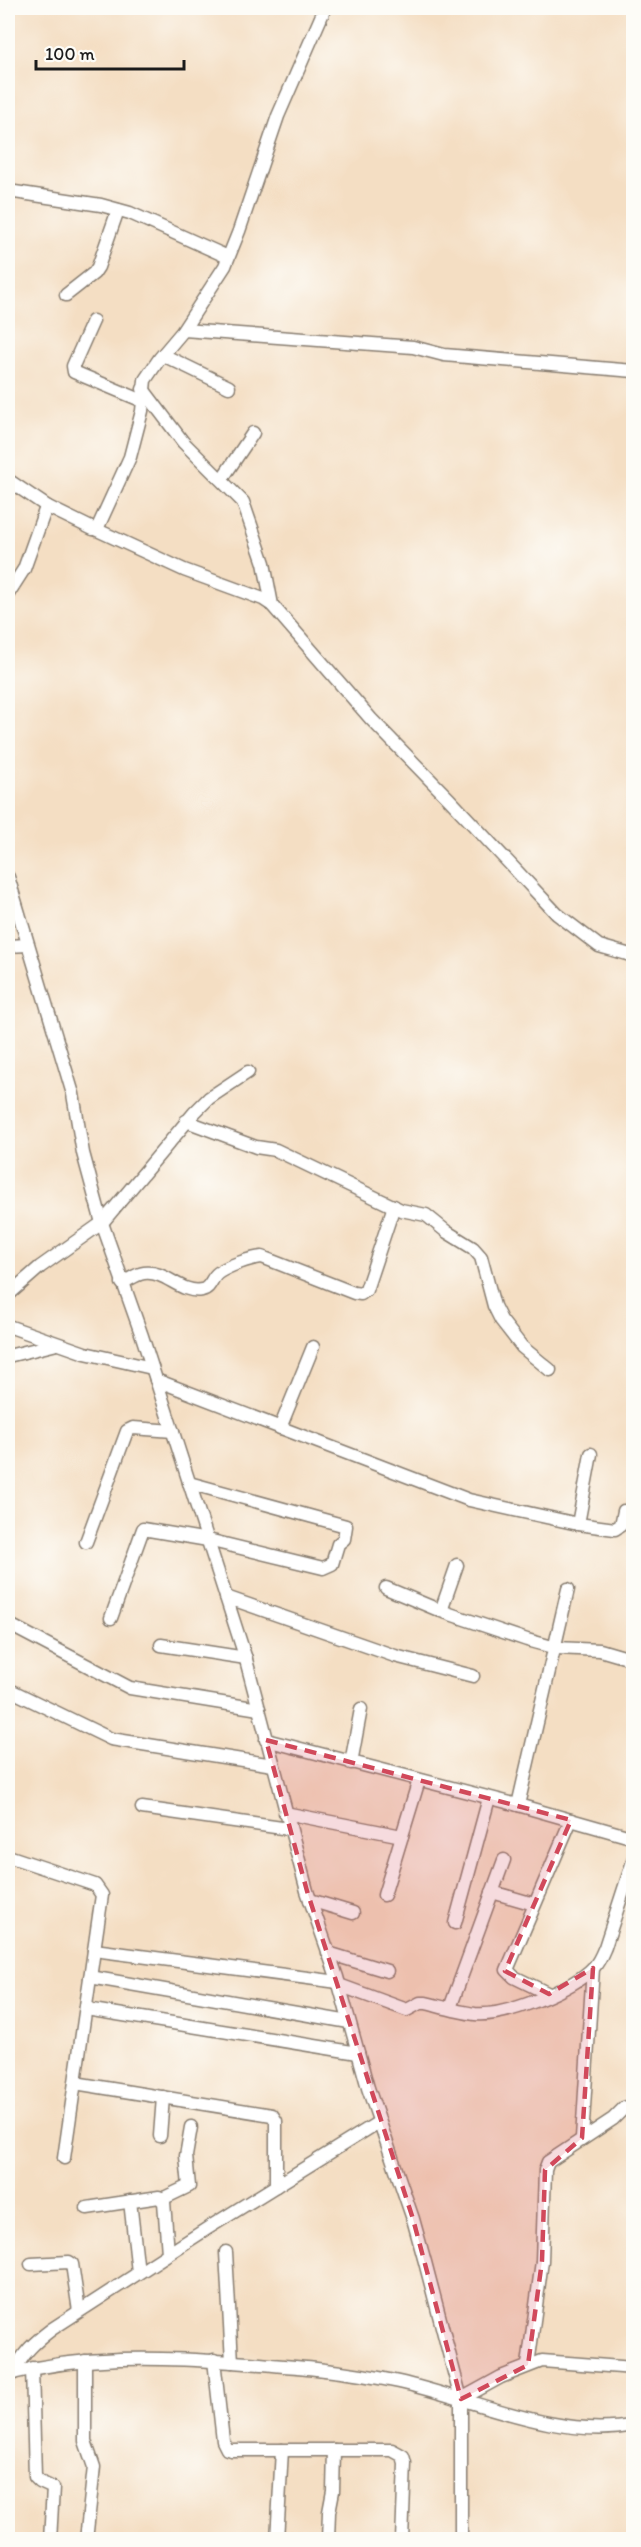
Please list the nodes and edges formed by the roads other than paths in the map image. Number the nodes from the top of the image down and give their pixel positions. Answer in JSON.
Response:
{"nodes":[{"id":1,"x":325,"y":8,"type":"edge"},
{"id":2,"x":8,"y":191,"type":"edge"},
{"id":3,"x":118,"y":210,"type":"junction"},
{"id":4,"x":228,"y":257,"type":"junction"},
{"id":5,"x":66,"y":295,"type":"dead end"},
{"id":6,"x":93,"y":321,"type":"dead end"},
{"id":7,"x":184,"y":330,"type":"junction"},
{"id":8,"x":163,"y":355,"type":"junction"},
{"id":9,"x":633,"y":371,"type":"edge"},
{"id":10,"x":229,"y":387,"type":"dead end"},
{"id":11,"x":143,"y":395,"type":"junction"},
{"id":12,"x":253,"y":434,"type":"dead end"},
{"id":13,"x":222,"y":479,"type":"junction"},
{"id":14,"x":8,"y":480,"type":"edge"},
{"id":15,"x":48,"y":507,"type":"junction"},
{"id":16,"x":95,"y":529,"type":"junction"},
{"id":17,"x":8,"y":594,"type":"edge"},
{"id":18,"x":272,"y":605,"type":"junction"},
{"id":19,"x":8,"y":877,"type":"edge"},
{"id":20,"x":28,"y":945,"type":"junction"},
{"id":21,"x":8,"y":946,"type":"edge"},
{"id":22,"x":631,"y":956,"type":"edge"},
{"id":23,"x":248,"y":1072,"type":"dead end"},
{"id":24,"x":186,"y":1121,"type":"junction"},
{"id":25,"x":394,"y":1206,"type":"junction"},
{"id":26,"x":102,"y":1222,"type":"junction"},
{"id":27,"x":123,"y":1283,"type":"junction"},
{"id":28,"x":8,"y":1295,"type":"edge"},
{"id":29,"x":8,"y":1326,"type":"edge"},
{"id":30,"x":58,"y":1343,"type":"junction"},
{"id":31,"x":313,"y":1347,"type":"dead end"},
{"id":32,"x":8,"y":1356,"type":"edge"},
{"id":33,"x":550,"y":1370,"type":"dead end"},
{"id":34,"x":154,"y":1374,"type":"junction"},
{"id":35,"x":280,"y":1428,"type":"junction"},
{"id":36,"x":173,"y":1431,"type":"junction"},
{"id":37,"x":591,"y":1454,"type":"dead end"},
{"id":38,"x":189,"y":1483,"type":"junction"},
{"id":39,"x":633,"y":1511,"type":"edge"},
{"id":40,"x":578,"y":1524,"type":"junction"},
{"id":41,"x":208,"y":1540,"type":"junction"},
{"id":42,"x":86,"y":1542,"type":"dead end"},
{"id":43,"x":457,"y":1565,"type":"dead end"},
{"id":44,"x":386,"y":1588,"type":"dead end"},
{"id":45,"x":568,"y":1589,"type":"dead end"},
{"id":46,"x":226,"y":1597,"type":"junction"},
{"id":47,"x":441,"y":1611,"type":"junction"},
{"id":48,"x":111,"y":1618,"type":"dead end"},
{"id":49,"x":8,"y":1624,"type":"edge"},
{"id":50,"x":160,"y":1645,"type":"dead end"},
{"id":51,"x":556,"y":1648,"type":"junction"},
{"id":52,"x":246,"y":1658,"type":"junction"},
{"id":53,"x":633,"y":1660,"type":"edge"},
{"id":54,"x":474,"y":1676,"type":"dead end"},
{"id":55,"x":8,"y":1689,"type":"edge"},
{"id":56,"x":258,"y":1709,"type":"junction"},
{"id":57,"x":361,"y":1709,"type":"dead end"},
{"id":58,"x":266,"y":1740,"type":"junction"},
{"id":59,"x":351,"y":1763,"type":"junction"},
{"id":60,"x":273,"y":1765,"type":"junction"},
{"id":61,"x":419,"y":1780,"type":"junction"},
{"id":62,"x":489,"y":1798,"type":"junction"},
{"id":63,"x":518,"y":1805,"type":"junction"},
{"id":64,"x":142,"y":1808,"type":"dead end"},
{"id":65,"x":285,"y":1813,"type":"junction"},
{"id":66,"x":571,"y":1820,"type":"junction"},
{"id":67,"x":289,"y":1829,"type":"junction"},
{"id":68,"x":402,"y":1836,"type":"junction"},
{"id":69,"x":633,"y":1838,"type":"edge"},
{"id":70,"x":8,"y":1856,"type":"edge"},
{"id":71,"x":633,"y":1858,"type":"edge"},
{"id":72,"x":504,"y":1860,"type":"dead end"},
{"id":73,"x":492,"y":1892,"type":"junction"},
{"id":74,"x":384,"y":1895,"type":"dead end"},
{"id":75,"x":310,"y":1900,"type":"junction"},
{"id":76,"x":534,"y":1904,"type":"junction"},
{"id":77,"x":353,"y":1912,"type":"dead end"},
{"id":78,"x":455,"y":1923,"type":"dead end"},
{"id":79,"x":94,"y":1950,"type":"junction"},
{"id":80,"x":328,"y":1953,"type":"junction"},
{"id":81,"x":593,"y":1968,"type":"junction"},
{"id":82,"x":387,"y":1971,"type":"dead end"},
{"id":83,"x":90,"y":1977,"type":"junction"},
{"id":84,"x":339,"y":1984,"type":"junction"},
{"id":85,"x":549,"y":1994,"type":"junction"},
{"id":86,"x":450,"y":2008,"type":"junction"},
{"id":87,"x":86,"y":2009,"type":"junction"},
{"id":88,"x":349,"y":2022,"type":"junction"},
{"id":89,"x":358,"y":2053,"type":"junction"},
{"id":90,"x":75,"y":2083,"type":"junction"},
{"id":91,"x":163,"y":2097,"type":"junction"},
{"id":92,"x":633,"y":2105,"type":"edge"},
{"id":93,"x":379,"y":2122,"type":"junction"},
{"id":94,"x":191,"y":2127,"type":"dead end"},
{"id":95,"x":160,"y":2136,"type":"dead end"},
{"id":96,"x":582,"y":2138,"type":"junction"},
{"id":97,"x":64,"y":2158,"type":"dead end"},
{"id":98,"x":276,"y":2186,"type":"junction"},
{"id":99,"x":162,"y":2199,"type":"junction"},
{"id":100,"x":130,"y":2201,"type":"junction"},
{"id":101,"x":87,"y":2208,"type":"dead end"},
{"id":102,"x":226,"y":2252,"type":"dead end"},
{"id":103,"x":168,"y":2253,"type":"junction"},
{"id":104,"x":32,"y":2264,"type":"dead end"},
{"id":105,"x":138,"y":2272,"type":"junction"},
{"id":106,"x":79,"y":2311,"type":"junction"},
{"id":107,"x":214,"y":2360,"type":"junction"},
{"id":108,"x":85,"y":2361,"type":"junction"},
{"id":109,"x":232,"y":2362,"type":"junction"},
{"id":110,"x":528,"y":2365,"type":"junction"},
{"id":111,"x":32,"y":2368,"type":"junction"},
{"id":112,"x":633,"y":2368,"type":"edge"},
{"id":113,"x":11,"y":2374,"type":"edge"},
{"id":114,"x":461,"y":2399,"type":"junction"},
{"id":115,"x":633,"y":2424,"type":"edge"},
{"id":116,"x":282,"y":2450,"type":"junction"},
{"id":117,"x":334,"y":2450,"type":"junction"},
{"id":118,"x":50,"y":2540,"type":"edge"},
{"id":119,"x":86,"y":2540,"type":"edge"},
{"id":120,"x":277,"y":2540,"type":"edge"},
{"id":121,"x":328,"y":2540,"type":"edge"},
{"id":122,"x":402,"y":2540,"type":"edge"},
{"id":123,"x":461,"y":2540,"type":"edge"}],
"edges":[{"from":1,"to":4,"type":"street"},
{"from":2,"to":3,"type":"street"},
{"from":3,"to":4,"type":"street"},
{"from":3,"to":5,"type":"street"},
{"from":4,"to":7,"type":"street"},
{"from":6,"to":11,"type":"street"},
{"from":7,"to":8,"type":"street"},
{"from":7,"to":9,"type":"street"},
{"from":8,"to":10,"type":"street"},
{"from":8,"to":11,"type":"street"},
{"from":11,"to":13,"type":"street"},
{"from":11,"to":16,"type":"street"},
{"from":12,"to":13,"type":"street"},
{"from":13,"to":18,"type":"street"},
{"from":14,"to":15,"type":"street"},
{"from":15,"to":16,"type":"street"},
{"from":15,"to":17,"type":"street"},
{"from":16,"to":18,"type":"street"},
{"from":18,"to":22,"type":"street"},
{"from":19,"to":20,"type":"street"},
{"from":20,"to":21,"type":"street"},
{"from":20,"to":26,"type":"street"},
{"from":23,"to":24,"type":"street"},
{"from":24,"to":25,"type":"street"},
{"from":24,"to":26,"type":"street"},
{"from":25,"to":27,"type":"street"},
{"from":25,"to":33,"type":"street"},
{"from":26,"to":27,"type":"street"},
{"from":26,"to":28,"type":"street"},
{"from":27,"to":34,"type":"street"},
{"from":29,"to":30,"type":"street"},
{"from":30,"to":32,"type":"street"},
{"from":30,"to":34,"type":"street"},
{"from":31,"to":35,"type":"street"},
{"from":34,"to":35,"type":"street"},
{"from":34,"to":36,"type":"street"},
{"from":35,"to":40,"type":"street"},
{"from":36,"to":38,"type":"street"},
{"from":36,"to":42,"type":"street"},
{"from":37,"to":40,"type":"street"},
{"from":38,"to":41,"type":"street"},
{"from":38,"to":41,"type":"street"},
{"from":39,"to":40,"type":"street"},
{"from":41,"to":46,"type":"street"},
{"from":41,"to":48,"type":"street"},
{"from":43,"to":47,"type":"street"},
{"from":44,"to":47,"type":"street"},
{"from":45,"to":51,"type":"street"},
{"from":46,"to":52,"type":"street"},
{"from":46,"to":54,"type":"street"},
{"from":47,"to":51,"type":"street"},
{"from":49,"to":56,"type":"street"},
{"from":50,"to":52,"type":"street"},
{"from":51,"to":53,"type":"street"},
{"from":51,"to":63,"type":"street"},
{"from":52,"to":56,"type":"street"},
{"from":55,"to":60,"type":"street"},
{"from":56,"to":58,"type":"street"},
{"from":57,"to":59,"type":"street"},
{"from":58,"to":59,"type":"street"},
{"from":58,"to":60,"type":"street"},
{"from":59,"to":61,"type":"street"},
{"from":60,"to":65,"type":"street"},
{"from":61,"to":62,"type":"street"},
{"from":61,"to":68,"type":"street"},
{"from":62,"to":63,"type":"street"},
{"from":62,"to":78,"type":"street"},
{"from":63,"to":66,"type":"street"},
{"from":64,"to":67,"type":"street"},
{"from":65,"to":67,"type":"street"},
{"from":65,"to":68,"type":"street"},
{"from":66,"to":69,"type":"street"},
{"from":66,"to":76,"type":"street"},
{"from":67,"to":75,"type":"street"},
{"from":68,"to":74,"type":"street"},
{"from":70,"to":79,"type":"street"},
{"from":71,"to":81,"type":"street"},
{"from":72,"to":73,"type":"street"},
{"from":73,"to":76,"type":"street"},
{"from":73,"to":86,"type":"street"},
{"from":75,"to":77,"type":"street"},
{"from":75,"to":80,"type":"street"},
{"from":76,"to":85,"type":"street"},
{"from":79,"to":83,"type":"street"},
{"from":79,"to":84,"type":"street"},
{"from":80,"to":82,"type":"street"},
{"from":80,"to":84,"type":"street"},
{"from":81,"to":85,"type":"street"},
{"from":81,"to":96,"type":"street"},
{"from":83,"to":87,"type":"street"},
{"from":83,"to":88,"type":"street"},
{"from":84,"to":86,"type":"street"},
{"from":84,"to":88,"type":"street"},
{"from":85,"to":86,"type":"street"},
{"from":87,"to":89,"type":"street"},
{"from":87,"to":90,"type":"street"},
{"from":88,"to":89,"type":"street"},
{"from":89,"to":93,"type":"street"},
{"from":90,"to":91,"type":"street"},
{"from":90,"to":97,"type":"street"},
{"from":91,"to":95,"type":"street"},
{"from":91,"to":98,"type":"street"},
{"from":92,"to":96,"type":"street"},
{"from":93,"to":98,"type":"street"},
{"from":93,"to":114,"type":"street"},
{"from":94,"to":99,"type":"street"},
{"from":96,"to":110,"type":"street"},
{"from":98,"to":103,"type":"street"},
{"from":99,"to":100,"type":"street"},
{"from":99,"to":103,"type":"street"},
{"from":100,"to":101,"type":"street"},
{"from":100,"to":105,"type":"street"},
{"from":102,"to":109,"type":"street"},
{"from":103,"to":105,"type":"street"},
{"from":104,"to":106,"type":"street"},
{"from":105,"to":106,"type":"street"},
{"from":106,"to":113,"type":"street"},
{"from":107,"to":108,"type":"street"},
{"from":107,"to":109,"type":"street"},
{"from":107,"to":116,"type":"street"},
{"from":108,"to":111,"type":"street"},
{"from":108,"to":119,"type":"street"},
{"from":109,"to":114,"type":"street"},
{"from":110,"to":112,"type":"street"},
{"from":110,"to":114,"type":"street"},
{"from":111,"to":113,"type":"street"},
{"from":111,"to":118,"type":"street"},
{"from":114,"to":115,"type":"street"},
{"from":114,"to":123,"type":"street"},
{"from":116,"to":117,"type":"street"},
{"from":116,"to":120,"type":"street"},
{"from":117,"to":121,"type":"street"},
{"from":117,"to":122,"type":"street"}]}
